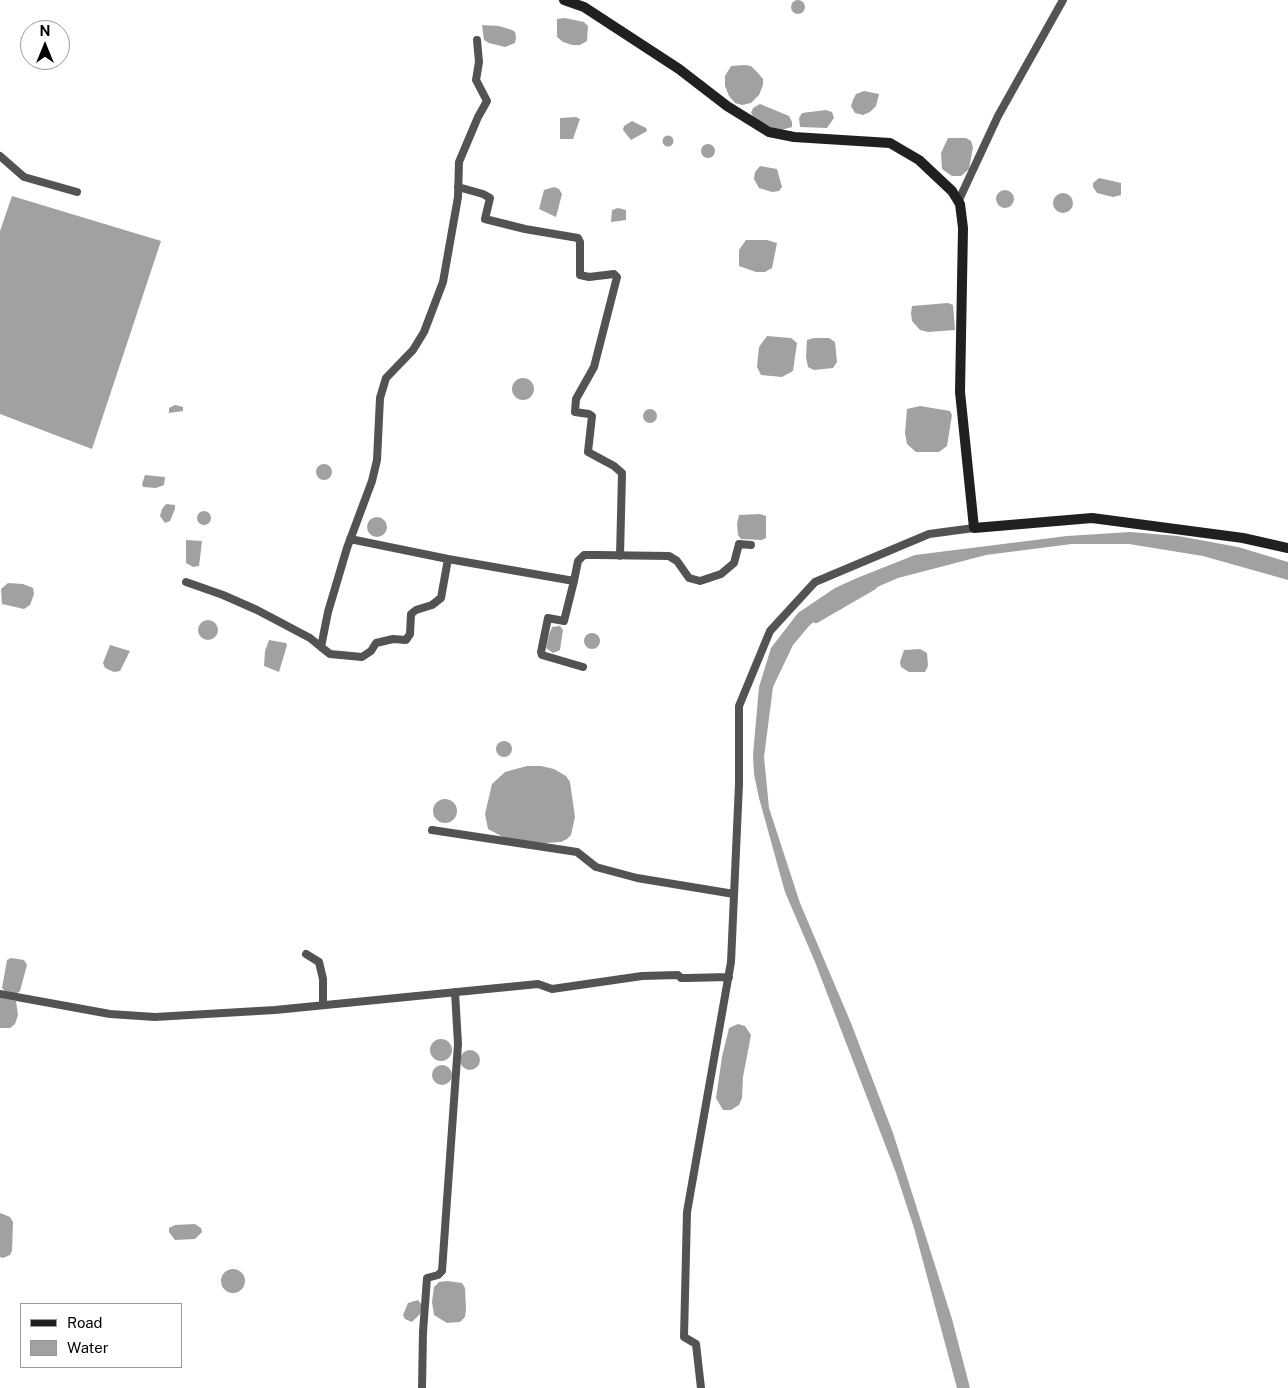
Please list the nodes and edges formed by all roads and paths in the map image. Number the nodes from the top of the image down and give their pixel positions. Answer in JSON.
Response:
{"nodes":[{"id":1,"x":564,"y":0,"type":"edge"},
{"id":2,"x":1064,"y":0,"type":"edge"},
{"id":3,"x":477,"y":40,"type":"dead end"},
{"id":4,"x":0,"y":156,"type":"edge"},
{"id":5,"x":458,"y":187,"type":"junction"},
{"id":6,"x":77,"y":192,"type":"dead end"},
{"id":7,"x":958,"y":202,"type":"junction"},
{"id":8,"x":974,"y":528,"type":"junction"},
{"id":9,"x":350,"y":539,"type":"junction"},
{"id":10,"x":751,"y":545,"type":"dead end"},
{"id":11,"x":1288,"y":548,"type":"edge"},
{"id":12,"x":620,"y":556,"type":"junction"},
{"id":13,"x":448,"y":559,"type":"junction"},
{"id":14,"x":574,"y":581,"type":"junction"},
{"id":15,"x":186,"y":582,"type":"dead end"},
{"id":16,"x":322,"y":647,"type":"junction"},
{"id":17,"x":583,"y":667,"type":"dead end"},
{"id":18,"x":432,"y":830,"type":"dead end"},
{"id":19,"x":734,"y":894,"type":"junction"},
{"id":20,"x":306,"y":954,"type":"dead end"},
{"id":21,"x":728,"y":977,"type":"junction"},
{"id":22,"x":455,"y":992,"type":"junction"},
{"id":23,"x":0,"y":994,"type":"edge"},
{"id":24,"x":323,"y":1004,"type":"junction"},
{"id":25,"x":422,"y":1388,"type":"edge"},
{"id":26,"x":701,"y":1388,"type":"edge"}],
"edges":[{"from":1,"to":7,"type":"main road"},
{"from":2,"to":7,"type":"street"},
{"from":3,"to":5,"type":"street"},
{"from":4,"to":6,"type":"street"},
{"from":5,"to":9,"type":"street"},
{"from":5,"to":12,"type":"street"},
{"from":7,"to":8,"type":"main road"},
{"from":8,"to":11,"type":"main road"},
{"from":8,"to":19,"type":"street"},
{"from":9,"to":13,"type":"street"},
{"from":9,"to":16,"type":"street"},
{"from":10,"to":12,"type":"street"},
{"from":12,"to":14,"type":"street"},
{"from":13,"to":14,"type":"street"},
{"from":13,"to":16,"type":"street"},
{"from":14,"to":17,"type":"street"},
{"from":15,"to":16,"type":"street"},
{"from":18,"to":19,"type":"street"},
{"from":19,"to":21,"type":"street"},
{"from":20,"to":24,"type":"street"},
{"from":21,"to":22,"type":"street"},
{"from":21,"to":26,"type":"street"},
{"from":22,"to":24,"type":"street"},
{"from":22,"to":25,"type":"street"},
{"from":23,"to":24,"type":"street"}]}
